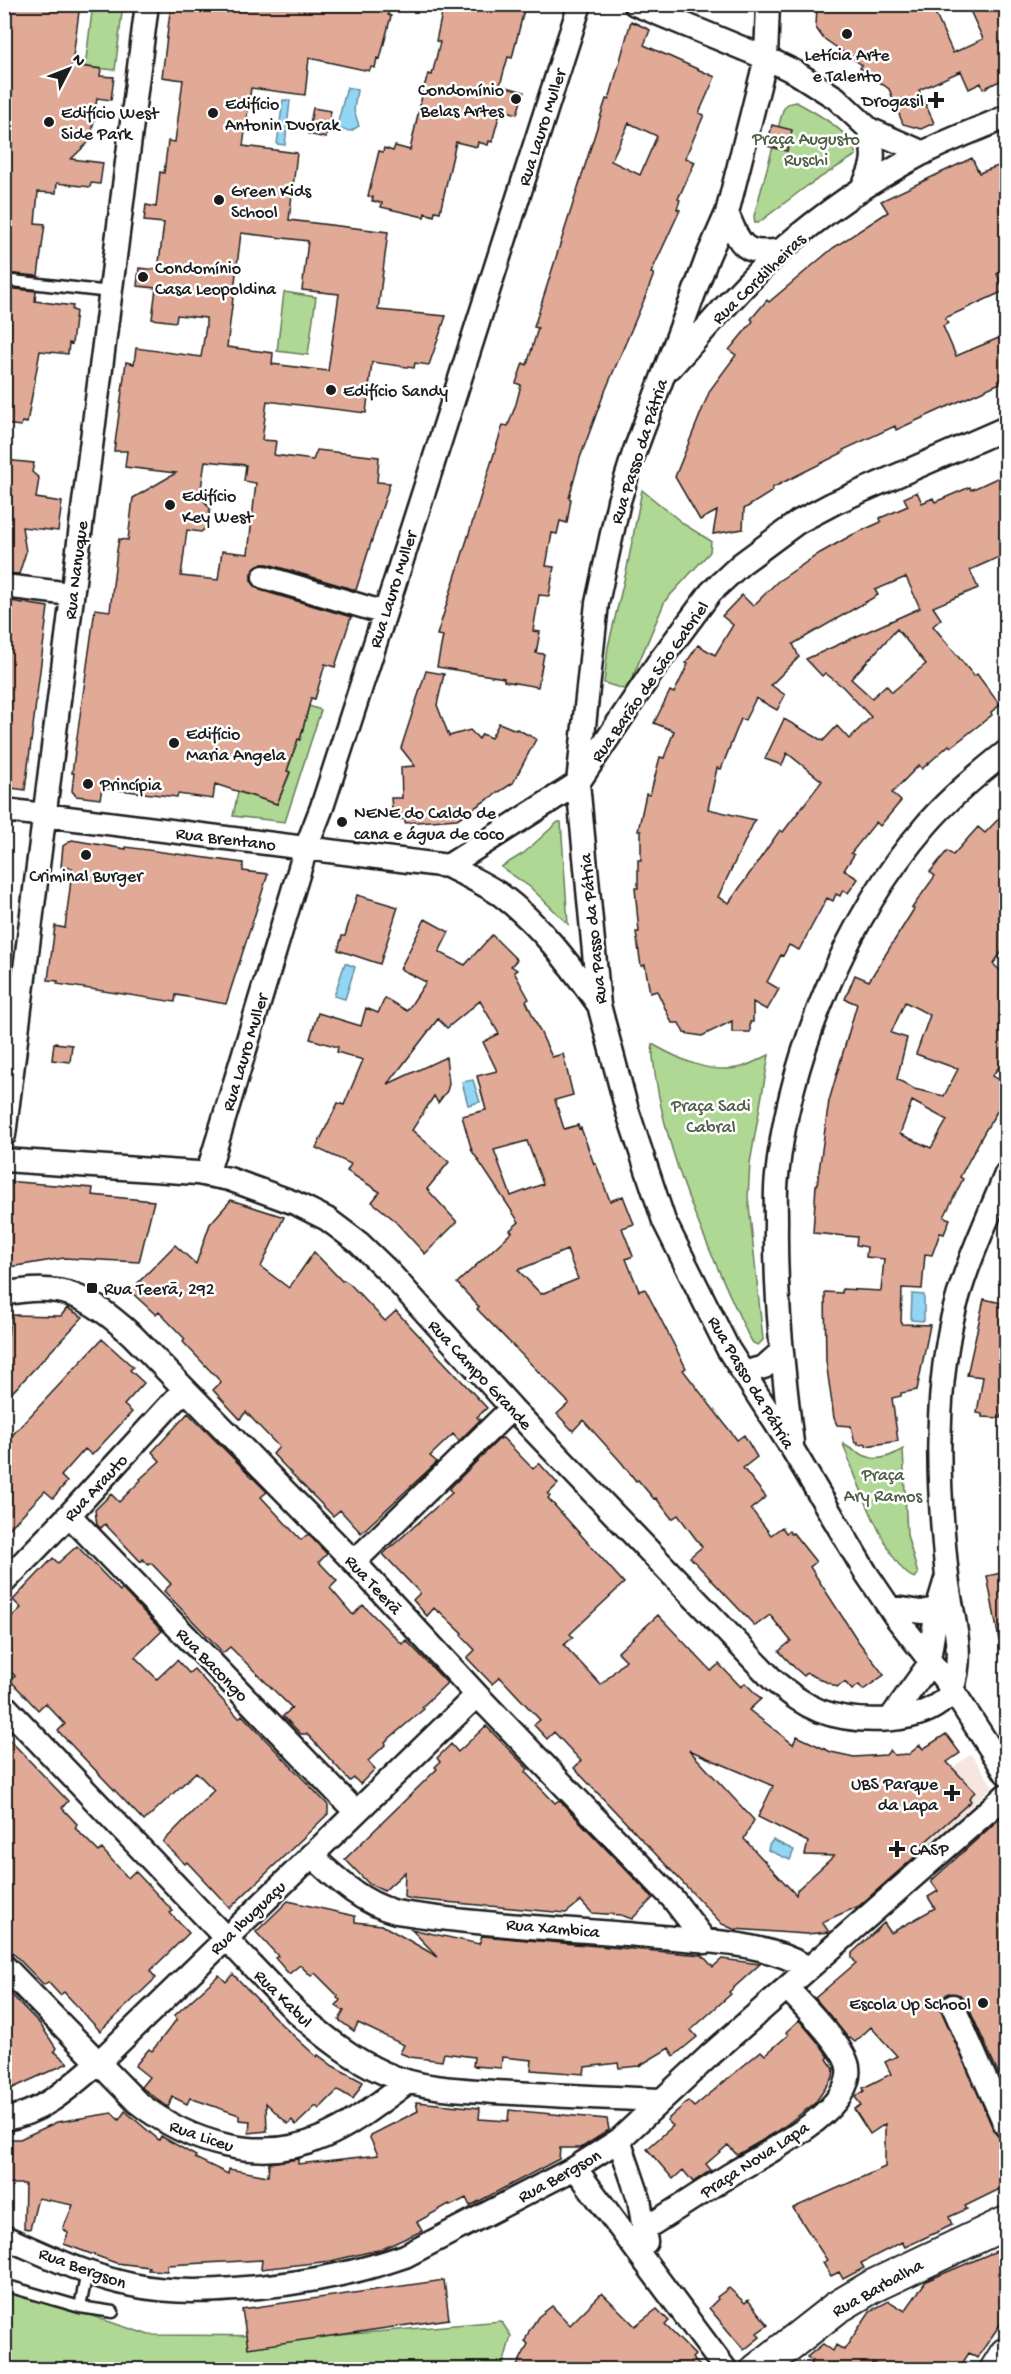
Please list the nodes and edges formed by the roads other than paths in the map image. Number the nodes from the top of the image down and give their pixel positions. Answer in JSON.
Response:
{"nodes":[{"id":1,"x":147,"y":4,"type":"edge"},
{"id":2,"x":580,"y":4,"type":"edge"},
{"id":3,"x":635,"y":4,"type":"edge"},
{"id":4,"x":768,"y":4,"type":"edge"},
{"id":5,"x":766,"y":58,"type":"junction"},
{"id":6,"x":1006,"y":117,"type":"edge"},
{"id":7,"x":869,"y":129,"type":"junction"},
{"id":8,"x":924,"y":153,"type":"junction"},
{"id":9,"x":862,"y":188,"type":"junction"},
{"id":10,"x":727,"y":213,"type":"junction"},
{"id":11,"x":781,"y":250,"type":"junction"},
{"id":12,"x":4,"y":280,"type":"edge"},
{"id":13,"x":110,"y":292,"type":"junction"},
{"id":14,"x":662,"y":377,"type":"junction"},
{"id":15,"x":1006,"y":428,"type":"edge"},
{"id":16,"x":264,"y":577,"type":"dead end"},
{"id":17,"x":4,"y":586,"type":"edge"},
{"id":18,"x":71,"y":594,"type":"junction"},
{"id":19,"x":385,"y":613,"type":"junction"},
{"id":20,"x":1006,"y":752,"type":"edge"},
{"id":21,"x":578,"y":783,"type":"junction"},
{"id":22,"x":4,"y":810,"type":"edge"},
{"id":23,"x":46,"y":815,"type":"junction"},
{"id":24,"x":306,"y":848,"type":"junction"},
{"id":25,"x":448,"y":866,"type":"junction"},
{"id":26,"x":599,"y":1005,"type":"junction"},
{"id":27,"x":4,"y":1135,"type":"edge"},
{"id":28,"x":4,"y":1160,"type":"edge"},
{"id":29,"x":1006,"y":1174,"type":"edge"},
{"id":30,"x":207,"y":1175,"type":"junction"},
{"id":31,"x":4,"y":1294,"type":"edge"},
{"id":32,"x":781,"y":1352,"type":"junction"},
{"id":33,"x":743,"y":1373,"type":"junction"},
{"id":34,"x":184,"y":1390,"type":"junction"},
{"id":35,"x":512,"y":1408,"type":"junction"},
{"id":36,"x":766,"y":1408,"type":"junction"},
{"id":37,"x":793,"y":1450,"type":"junction"},
{"id":38,"x":69,"y":1515,"type":"junction"},
{"id":39,"x":354,"y":1562,"type":"junction"},
{"id":40,"x":947,"y":1576,"type":"junction"},
{"id":41,"x":4,"y":1582,"type":"edge"},
{"id":42,"x":889,"y":1607,"type":"junction"},
{"id":43,"x":937,"y":1609,"type":"junction"},
{"id":44,"x":930,"y":1660,"type":"junction"},
{"id":45,"x":952,"y":1689,"type":"junction"},
{"id":46,"x":477,"y":1695,"type":"junction"},
{"id":47,"x":4,"y":1705,"type":"edge"},
{"id":48,"x":890,"y":1719,"type":"junction"},
{"id":49,"x":1006,"y":1773,"type":"edge"},
{"id":50,"x":1006,"y":1795,"type":"edge"},
{"id":51,"x":356,"y":1812,"type":"junction"},
{"id":52,"x":311,"y":1855,"type":"junction"},
{"id":53,"x":225,"y":1939,"type":"junction"},
{"id":54,"x":706,"y":1942,"type":"junction"},
{"id":55,"x":4,"y":1966,"type":"edge"},
{"id":56,"x":809,"y":1968,"type":"junction"},
{"id":57,"x":788,"y":1988,"type":"junction"},
{"id":58,"x":953,"y":2006,"type":"dead end"},
{"id":59,"x":98,"y":2063,"type":"junction"},
{"id":60,"x":408,"y":2082,"type":"junction"},
{"id":61,"x":660,"y":2100,"type":"junction"},
{"id":62,"x":4,"y":2119,"type":"edge"},
{"id":63,"x":1006,"y":2126,"type":"edge"},
{"id":64,"x":619,"y":2140,"type":"junction"},
{"id":65,"x":575,"y":2168,"type":"junction"},
{"id":66,"x":1006,"y":2223,"type":"edge"},
{"id":67,"x":644,"y":2229,"type":"junction"},
{"id":68,"x":4,"y":2237,"type":"edge"},
{"id":69,"x":87,"y":2271,"type":"junction"},
{"id":70,"x":651,"y":2271,"type":"junction"},
{"id":71,"x":4,"y":2285,"type":"edge"},
{"id":72,"x":80,"y":2307,"type":"junction"},
{"id":73,"x":113,"y":2312,"type":"dead end"},
{"id":74,"x":1006,"y":2354,"type":"edge"},
{"id":75,"x":726,"y":2370,"type":"edge"},
{"id":76,"x":757,"y":2370,"type":"edge"},
{"id":77,"x":996,"y":2370,"type":"edge"}],
"edges":[{"from":1,"to":13,"type":"street","name":"Rua Nanuque"},
{"from":2,"to":19,"type":"street","name":"Rua Lauro Muller"},
{"from":3,"to":5,"type":"street"},
{"from":4,"to":5,"type":"street","name":"Rua Passo da Pátria"},
{"from":5,"to":7,"type":"street"},
{"from":5,"to":10,"type":"street","name":"Rua Passo da Pátria"},
{"from":6,"to":8,"type":"street","name":"Rua Cordilheiras"},
{"from":7,"to":8,"type":"street"},
{"from":7,"to":9,"type":"street"},
{"from":8,"to":9,"type":"street","name":"Rua Cordilheiras"},
{"from":9,"to":11,"type":"street","name":"Rua Cordilheiras"},
{"from":10,"to":11,"type":"street"},
{"from":10,"to":14,"type":"street","name":"Rua Passo da Pátria"},
{"from":11,"to":14,"type":"street","name":"Rua Cordilheiras"},
{"from":12,"to":13,"type":"lane"},
{"from":13,"to":18,"type":"street","name":"Rua Nanuque"},
{"from":14,"to":21,"type":"street","name":"Rua Passo da Pátria"},
{"from":15,"to":21,"type":"street","name":"Rua Barão de São Gabriel"},
{"from":16,"to":19,"type":"street"},
{"from":17,"to":18,"type":"street"},
{"from":18,"to":23,"type":"street","name":"Rua Nanuque"},
{"from":19,"to":24,"type":"street","name":"Rua Lauro Muller"},
{"from":20,"to":32,"type":"street"},
{"from":21,"to":25,"type":"street"},
{"from":21,"to":26,"type":"street","name":"Rua Passo da Pátria"},
{"from":22,"to":23,"type":"street","name":"Rua Brentano"},
{"from":23,"to":24,"type":"street","name":"Rua Brentano"},
{"from":23,"to":27,"type":"street","name":"Rua Nanuque"},
{"from":24,"to":25,"type":"street","name":"Rua Brentano"},
{"from":24,"to":30,"type":"street","name":"Rua Lauro Muller"},
{"from":25,"to":26,"type":"street","name":"Rua Brentano"},
{"from":26,"to":33,"type":"street","name":"Rua Passo da Pátria"},
{"from":28,"to":30,"type":"street","name":"Rua Campo Grande"},
{"from":29,"to":40,"type":"street"},
{"from":30,"to":35,"type":"street","name":"Rua Campo Grande"},
{"from":31,"to":34,"type":"street","name":"Rua Teerã"},
{"from":32,"to":33,"type":"street"},
{"from":32,"to":36,"type":"street"},
{"from":32,"to":37,"type":"street"},
{"from":33,"to":36,"type":"street","name":"Rua Passo da Pátria"},
{"from":34,"to":38,"type":"street","name":"Rua Arauto"},
{"from":34,"to":39,"type":"street","name":"Rua Teerã"},
{"from":35,"to":39,"type":"street"},
{"from":35,"to":48,"type":"street","name":"Rua Campo Grande"},
{"from":36,"to":37,"type":"street","name":"Rua Passo da Pátria"},
{"from":37,"to":42,"type":"street","name":"Rua Passo da Pátria"},
{"from":38,"to":41,"type":"street","name":"Rua Arauto"},
{"from":38,"to":51,"type":"street","name":"Rua Bacongo"},
{"from":39,"to":46,"type":"street","name":"Rua Teerã"},
{"from":40,"to":43,"type":"street"},
{"from":40,"to":45,"type":"street"},
{"from":42,"to":43,"type":"street"},
{"from":42,"to":44,"type":"street","name":"Rua Passo da Pátria"},
{"from":43,"to":44,"type":"street"},
{"from":44,"to":45,"type":"street","name":"Rua Passo da Pátria"},
{"from":44,"to":48,"type":"street"},
{"from":45,"to":48,"type":"street","name":"Rua Campo Grande"},
{"from":45,"to":49,"type":"street","name":"Rua Passo da Pátria"},
{"from":46,"to":51,"type":"street","name":"Rua Ibuguaçu"},
{"from":46,"to":54,"type":"street","name":"Rua Teerã"},
{"from":47,"to":53,"type":"street","name":"Rua Kabul"},
{"from":50,"to":56,"type":"street","name":"Rua Bergson"},
{"from":51,"to":52,"type":"street","name":"Rua Ibuguaçu"},
{"from":52,"to":53,"type":"street","name":"Rua Ibuguaçu"},
{"from":52,"to":54,"type":"street","name":"Rua Xambica"},
{"from":53,"to":59,"type":"street","name":"Rua Ibuguaçu"},
{"from":53,"to":60,"type":"street","name":"Rua Kabul"},
{"from":54,"to":56,"type":"street","name":"Rua Xambica"},
{"from":55,"to":59,"type":"street","name":"Rua Liceu"},
{"from":56,"to":57,"type":"street","name":"Rua Bergson"},
{"from":57,"to":61,"type":"street","name":"Rua Bergson"},
{"from":57,"to":67,"type":"street","name":"Praça Nova Lapa"},
{"from":58,"to":63,"type":"street"},
{"from":59,"to":60,"type":"street","name":"Rua Liceu"},
{"from":59,"to":62,"type":"street","name":"Rua Ibuguaçu"},
{"from":60,"to":61,"type":"street","name":"Rua Kabul"},
{"from":61,"to":64,"type":"street","name":"Rua Bergson"},
{"from":64,"to":65,"type":"street","name":"Rua Bergson"},
{"from":64,"to":67,"type":"street"},
{"from":65,"to":69,"type":"street","name":"Rua Bergson"},
{"from":65,"to":70,"type":"street"},
{"from":66,"to":76,"type":"main road","name":"Rua Barbalha"},
{"from":67,"to":70,"type":"street"},
{"from":68,"to":69,"type":"street","name":"Rua Bergson"},
{"from":69,"to":72,"type":"lane"},
{"from":70,"to":75,"type":"street"},
{"from":71,"to":72,"type":"lane"},
{"from":72,"to":73,"type":"lane"},
{"from":74,"to":77,"type":"main road"}]}
